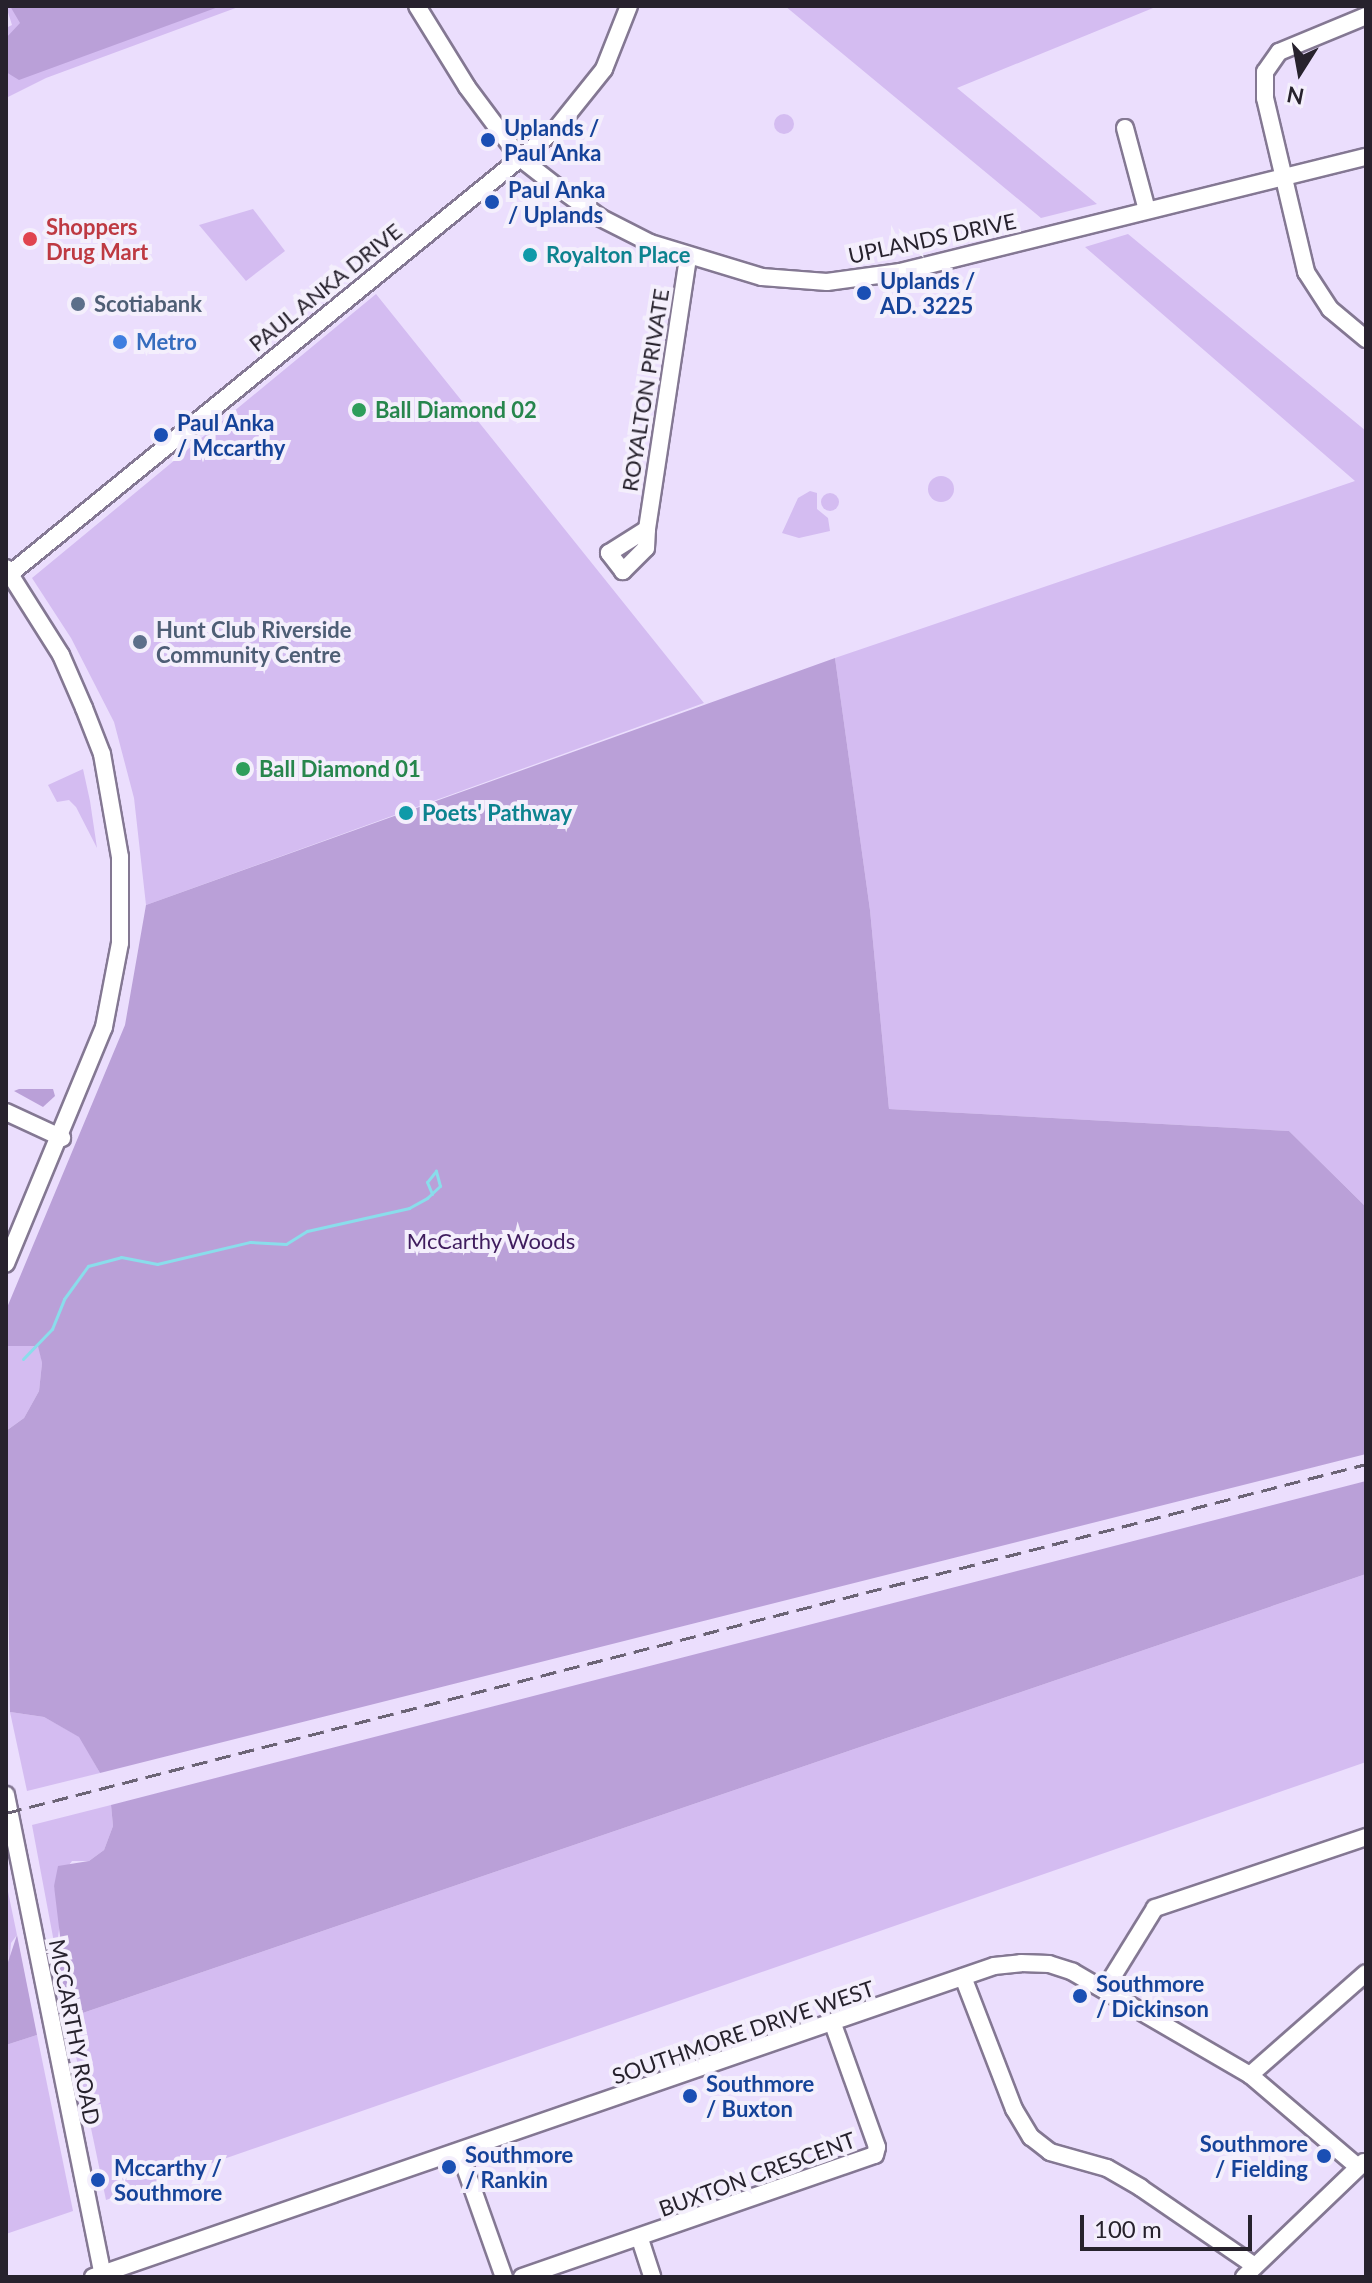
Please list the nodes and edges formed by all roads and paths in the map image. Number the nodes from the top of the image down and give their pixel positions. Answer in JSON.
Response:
{"nodes":[{"id":1,"x":417,"y":6,"type":"edge"},
{"id":2,"x":629,"y":6,"type":"edge"},
{"id":3,"x":1366,"y":16,"type":"edge"},
{"id":4,"x":1125,"y":128,"type":"dead end"},
{"id":5,"x":1366,"y":157,"type":"edge"},
{"id":6,"x":520,"y":158,"type":"junction"},
{"id":7,"x":1284,"y":176,"type":"junction"},
{"id":8,"x":1147,"y":210,"type":"junction"},
{"id":9,"x":688,"y":258,"type":"junction"},
{"id":10,"x":1366,"y":339,"type":"edge"},
{"id":11,"x":647,"y":529,"type":"dead end"},
{"id":12,"x":9,"y":570,"type":"edge"},
{"id":13,"x":6,"y":1112,"type":"edge"},
{"id":14,"x":62,"y":1138,"type":"junction"},
{"id":15,"x":6,"y":1264,"type":"edge"},
{"id":16,"x":6,"y":1795,"type":"edge"},
{"id":17,"x":1366,"y":1837,"type":"edge"},
{"id":18,"x":1366,"y":1973,"type":"edge"},
{"id":19,"x":963,"y":1977,"type":"junction"},
{"id":20,"x":1105,"y":1989,"type":"junction"},
{"id":21,"x":833,"y":2024,"type":"junction"},
{"id":22,"x":1250,"y":2075,"type":"junction"},
{"id":23,"x":460,"y":2153,"type":"junction"},
{"id":24,"x":1362,"y":2164,"type":"edge"},
{"id":25,"x":640,"y":2239,"type":"junction"},
{"id":26,"x":1250,"y":2271,"type":"edge"},
{"id":27,"x":99,"y":2276,"type":"edge"},
{"id":28,"x":504,"y":2277,"type":"edge"},
{"id":29,"x":522,"y":2277,"type":"edge"},
{"id":30,"x":652,"y":2277,"type":"edge"}],
"edges":[{"from":1,"to":6,"type":"street","name":"UPLANDS DRIVE"},
{"from":2,"to":6,"type":"street","name":"PAUL ANKA DRIVE"},
{"from":3,"to":7,"type":"street"},
{"from":4,"to":8,"type":"street"},
{"from":5,"to":7,"type":"street","name":"UPLANDS DRIVE"},
{"from":6,"to":9,"type":"street","name":"UPLANDS DRIVE"},
{"from":6,"to":12,"type":"street","name":"PAUL ANKA DRIVE"},
{"from":7,"to":8,"type":"street","name":"UPLANDS DRIVE"},
{"from":7,"to":10,"type":"street"},
{"from":8,"to":9,"type":"street","name":"UPLANDS DRIVE"},
{"from":9,"to":11,"type":"street","name":"ROYALTON PRIVATE"},
{"from":12,"to":14,"type":"street"},
{"from":13,"to":14,"type":"street"},
{"from":14,"to":15,"type":"street"},
{"from":16,"to":27,"type":"street","name":"MCCARTHY ROAD"},
{"from":17,"to":20,"type":"street"},
{"from":18,"to":22,"type":"street"},
{"from":19,"to":20,"type":"street","name":"SOUTHMORE DRIVE WEST"},
{"from":19,"to":21,"type":"street","name":"SOUTHMORE DRIVE WEST"},
{"from":19,"to":26,"type":"street"},
{"from":20,"to":22,"type":"street","name":"SOUTHMORE DRIVE WEST"},
{"from":21,"to":23,"type":"street","name":"SOUTHMORE DRIVE WEST"},
{"from":21,"to":25,"type":"street","name":"BUXTON CRESCENT"},
{"from":22,"to":24,"type":"street","name":"SOUTHMORE DRIVE WEST"},
{"from":23,"to":27,"type":"street","name":"SOUTHMORE DRIVE WEST"},
{"from":23,"to":28,"type":"street"},
{"from":24,"to":26,"type":"street"},
{"from":25,"to":29,"type":"street","name":"BUXTON CRESCENT"},
{"from":25,"to":30,"type":"street"}]}
